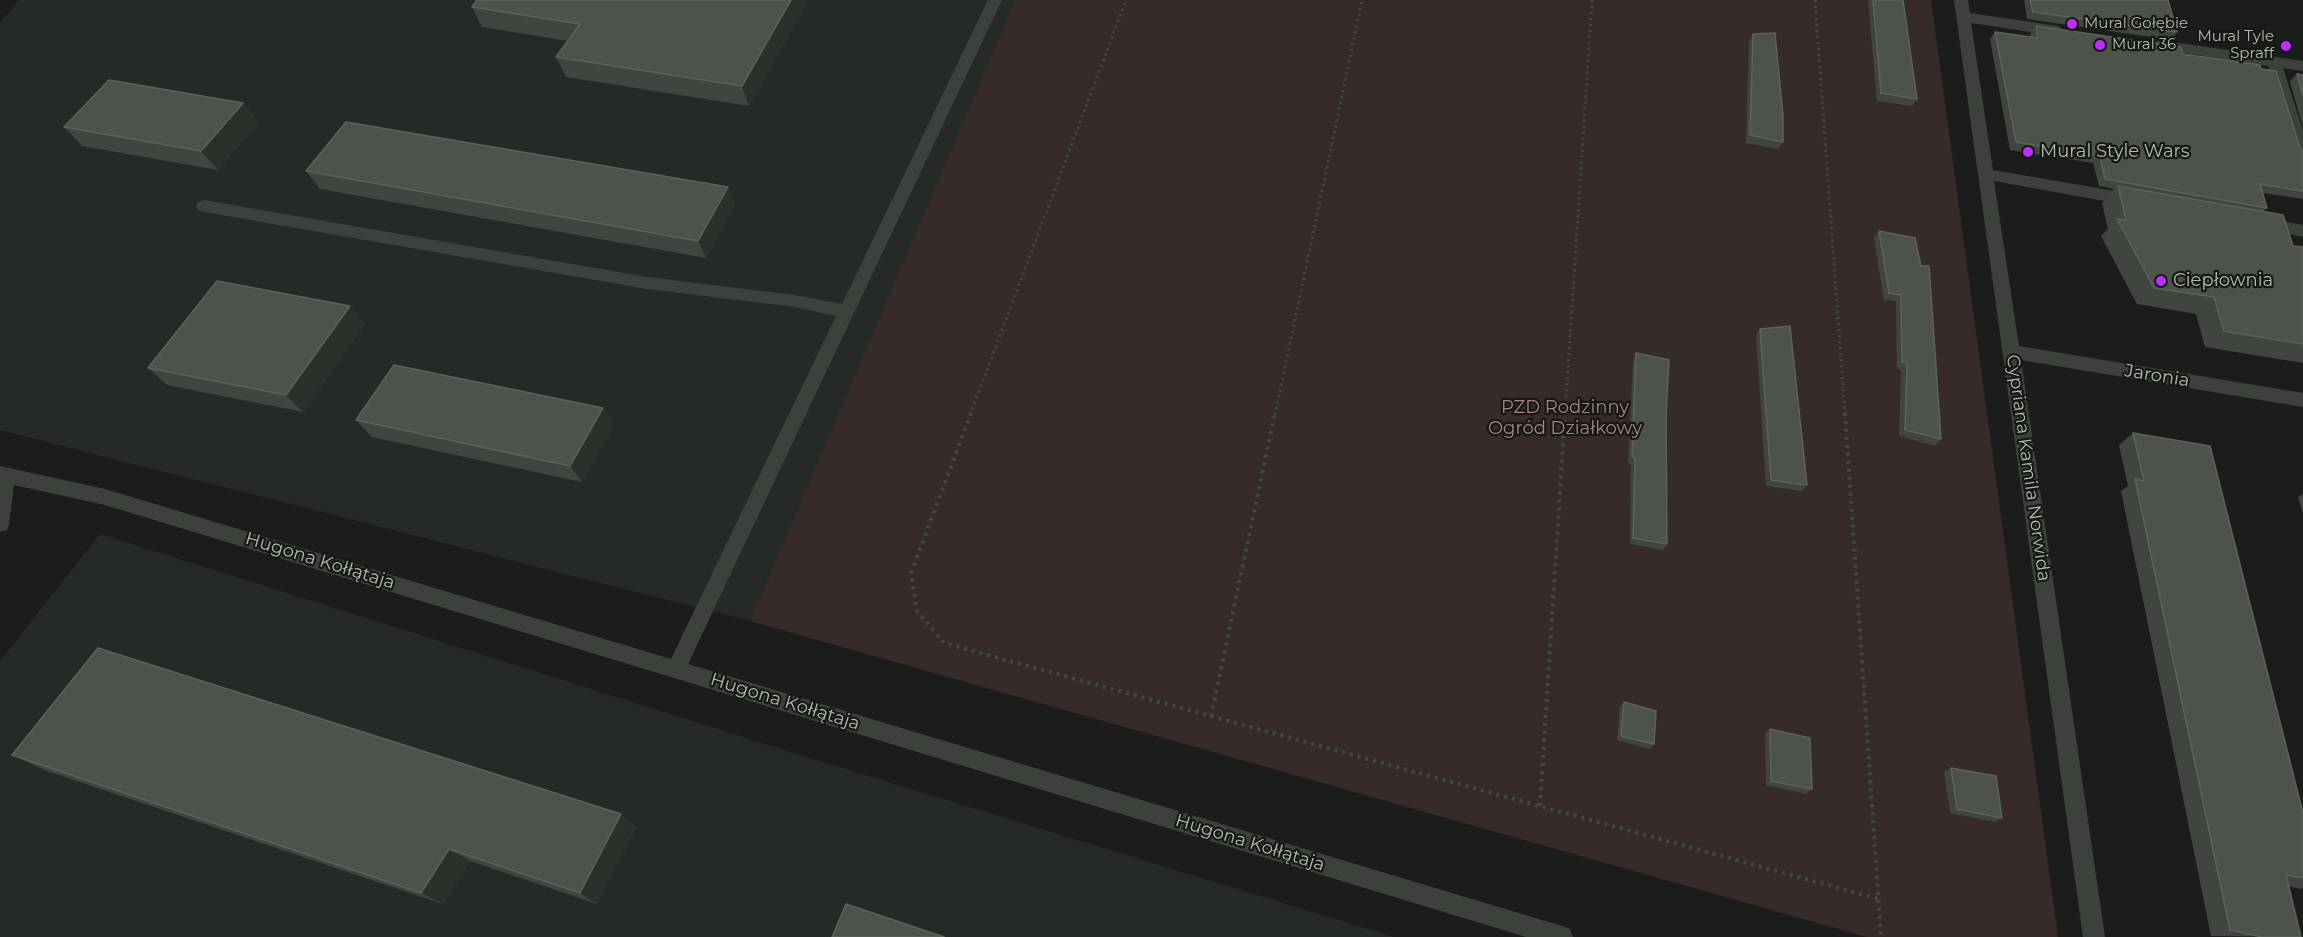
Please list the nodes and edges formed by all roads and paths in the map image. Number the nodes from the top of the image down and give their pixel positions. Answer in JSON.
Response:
{"nodes":[{"id":1,"x":995,"y":0,"type":"edge"},
{"id":2,"x":1126,"y":0,"type":"edge"},
{"id":3,"x":1362,"y":0,"type":"edge"},
{"id":4,"x":1592,"y":0,"type":"edge"},
{"id":5,"x":1815,"y":0,"type":"edge"},
{"id":6,"x":1962,"y":9,"type":"edge"},
{"id":7,"x":2067,"y":32,"type":"edge"},
{"id":8,"x":2148,"y":44,"type":"edge"},
{"id":9,"x":2274,"y":62,"type":"junction"},
{"id":10,"x":2303,"y":66,"type":"edge"},
{"id":11,"x":2303,"y":155,"type":"edge"},
{"id":12,"x":1986,"y":174,"type":"junction"},
{"id":13,"x":2150,"y":203,"type":"edge"},
{"id":14,"x":204,"y":206,"type":"dead end"},
{"id":15,"x":2244,"y":220,"type":"edge"},
{"id":16,"x":2303,"y":231,"type":"edge"},
{"id":17,"x":846,"y":311,"type":"junction"},
{"id":18,"x":2011,"y":352,"type":"junction"},
{"id":19,"x":2303,"y":400,"type":"edge"},
{"id":20,"x":3,"y":474,"type":"edge"},
{"id":21,"x":0,"y":524,"type":"edge"},
{"id":22,"x":676,"y":669,"type":"junction"},
{"id":23,"x":1210,"y":716,"type":"junction"},
{"id":24,"x":1540,"y":806,"type":"junction"},
{"id":25,"x":1879,"y":899,"type":"junction"},
{"id":26,"x":1562,"y":937,"type":"edge"},
{"id":27,"x":1881,"y":937,"type":"edge"},
{"id":28,"x":2094,"y":937,"type":"edge"}],
"edges":[{"from":1,"to":17,"type":"street"},
{"from":2,"to":23,"type":"path"},
{"from":3,"to":23,"type":"path"},
{"from":4,"to":24,"type":"path"},
{"from":5,"to":25,"type":"path"},
{"from":6,"to":7,"type":"street"},
{"from":6,"to":12,"type":"street","name":"Cypriana Kamila Norwida"},
{"from":8,"to":9,"type":"street"},
{"from":9,"to":10,"type":"street"},
{"from":9,"to":11,"type":"street"},
{"from":12,"to":13,"type":"street"},
{"from":12,"to":18,"type":"street","name":"Cypriana Kamila Norwida"},
{"from":14,"to":17,"type":"street"},
{"from":15,"to":16,"type":"street"},
{"from":17,"to":22,"type":"street"},
{"from":18,"to":19,"type":"street","name":"Jaronia"},
{"from":18,"to":28,"type":"street","name":"Cypriana Kamila Norwida"},
{"from":20,"to":21,"type":"street"},
{"from":20,"to":22,"type":"street","name":"Hugona Kołłątaja"},
{"from":22,"to":26,"type":"street","name":"Hugona Kołłątaja"},
{"from":23,"to":24,"type":"path"},
{"from":24,"to":25,"type":"path"},
{"from":25,"to":27,"type":"path"}]}
